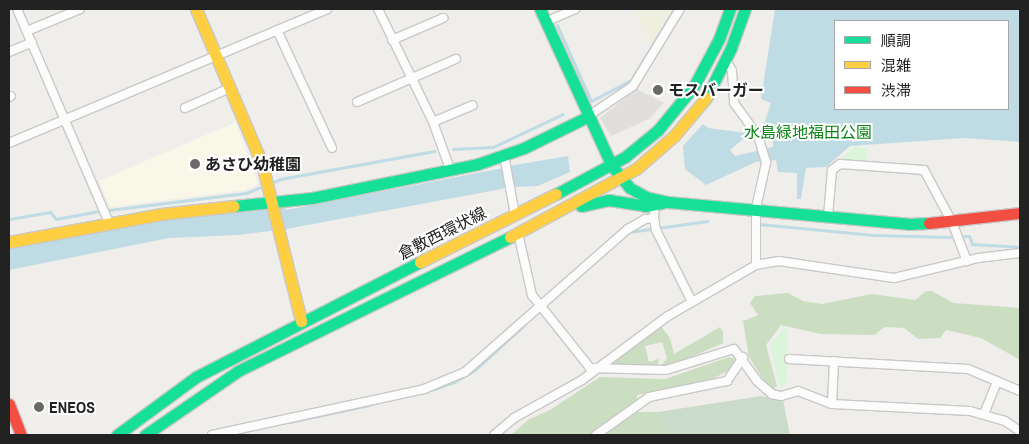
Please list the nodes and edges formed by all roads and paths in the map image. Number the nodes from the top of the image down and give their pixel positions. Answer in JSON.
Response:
{"nodes":[{"id":1,"x":18,"y":9,"type":"edge"},
{"id":2,"x":80,"y":9,"type":"edge"},
{"id":3,"x":196,"y":9,"type":"edge"},
{"id":4,"x":328,"y":9,"type":"edge"},
{"id":5,"x":378,"y":9,"type":"edge"},
{"id":6,"x":540,"y":9,"type":"edge"},
{"id":7,"x":575,"y":9,"type":"edge"},
{"id":8,"x":680,"y":9,"type":"edge"},
{"id":9,"x":730,"y":9,"type":"edge"},
{"id":10,"x":745,"y":9,"type":"edge"},
{"id":11,"x":443,"y":18,"type":"dead end"},
{"id":12,"x":546,"y":22,"type":"junction"},
{"id":13,"x":277,"y":30,"type":"junction"},
{"id":14,"x":27,"y":31,"type":"junction"},
{"id":15,"x":392,"y":40,"type":"junction"},
{"id":16,"x":32,"y":42,"type":"junction"},
{"id":17,"x":9,"y":52,"type":"edge"},
{"id":18,"x":216,"y":56,"type":"junction"},
{"id":19,"x":456,"y":59,"type":"dead end"},
{"id":20,"x":726,"y":59,"type":"junction"},
{"id":21,"x":410,"y":78,"type":"junction"},
{"id":22,"x":230,"y":88,"type":"junction"},
{"id":23,"x":357,"y":102,"type":"dead end"},
{"id":24,"x":473,"y":104,"type":"dead end"},
{"id":25,"x":184,"y":108,"type":"dead end"},
{"id":26,"x":587,"y":117,"type":"junction"},
{"id":27,"x":65,"y":119,"type":"junction"},
{"id":28,"x":433,"y":122,"type":"junction"},
{"id":29,"x":9,"y":143,"type":"edge"},
{"id":30,"x":332,"y":148,"type":"dead end"},
{"id":31,"x":504,"y":155,"type":"junction"},
{"id":32,"x":612,"y":166,"type":"junction"},
{"id":33,"x":450,"y":169,"type":"junction"},
{"id":34,"x":621,"y":179,"type":"junction"},
{"id":35,"x":668,"y":202,"type":"junction"},
{"id":36,"x":655,"y":204,"type":"junction"},
{"id":37,"x":274,"y":205,"type":"junction"},
{"id":38,"x":756,"y":208,"type":"junction"},
{"id":39,"x":560,"y":213,"type":"junction"},
{"id":40,"x":1020,"y":213,"type":"edge"},
{"id":41,"x":515,"y":215,"type":"junction"},
{"id":42,"x":828,"y":216,"type":"junction"},
{"id":43,"x":952,"y":222,"type":"junction"},
{"id":44,"x":109,"y":223,"type":"junction"},
{"id":45,"x":655,"y":223,"type":"junction"},
{"id":46,"x":518,"y":233,"type":"junction"},
{"id":47,"x":9,"y":242,"type":"edge"},
{"id":48,"x":1020,"y":254,"type":"edge"},
{"id":49,"x":966,"y":261,"type":"junction"},
{"id":50,"x":756,"y":265,"type":"junction"},
{"id":51,"x":692,"y":302,"type":"junction"},
{"id":52,"x":539,"y":306,"type":"junction"},
{"id":53,"x":300,"y":321,"type":"junction"},
{"id":54,"x":743,"y":357,"type":"junction"},
{"id":55,"x":789,"y":358,"type":"dead end"},
{"id":56,"x":834,"y":361,"type":"junction"},
{"id":57,"x":596,"y":369,"type":"junction"},
{"id":58,"x":997,"y":381,"type":"junction"},
{"id":59,"x":1020,"y":392,"type":"edge"},
{"id":60,"x":9,"y":404,"type":"edge"},
{"id":61,"x":832,"y":404,"type":"junction"},
{"id":62,"x":984,"y":414,"type":"junction"},
{"id":63,"x":1020,"y":431,"type":"edge"},
{"id":64,"x":21,"y":435,"type":"edge"},
{"id":65,"x":117,"y":435,"type":"edge"},
{"id":66,"x":145,"y":435,"type":"edge"},
{"id":67,"x":212,"y":435,"type":"edge"},
{"id":68,"x":494,"y":435,"type":"edge"},
{"id":69,"x":596,"y":435,"type":"edge"}],
"edges":[{"from":1,"to":14,"type":"street"},
{"from":2,"to":14,"type":"street"},
{"from":3,"to":18,"type":"main road"},
{"from":4,"to":13,"type":"street"},
{"from":5,"to":15,"type":"street"},
{"from":6,"to":12,"type":"main road"},
{"from":7,"to":12,"type":"street"},
{"from":8,"to":26,"type":"street"},
{"from":9,"to":32,"type":"main road","name":"倉敷西環状線"},
{"from":10,"to":20,"type":"main road","name":"倉敷西環状線"},
{"from":11,"to":15,"type":"street"},
{"from":12,"to":26,"type":"main road"},
{"from":13,"to":18,"type":"street"},
{"from":13,"to":30,"type":"street"},
{"from":14,"to":16,"type":"street"},
{"from":15,"to":21,"type":"street"},
{"from":16,"to":17,"type":"street"},
{"from":16,"to":27,"type":"street"},
{"from":18,"to":22,"type":"main road"},
{"from":18,"to":27,"type":"street"},
{"from":19,"to":21,"type":"street"},
{"from":20,"to":34,"type":"main road","name":"倉敷西環状線"},
{"from":20,"to":38,"type":"street"},
{"from":21,"to":23,"type":"street"},
{"from":21,"to":28,"type":"street"},
{"from":22,"to":25,"type":"street"},
{"from":22,"to":37,"type":"main road"},
{"from":24,"to":28,"type":"street"},
{"from":26,"to":31,"type":"main road"},
{"from":26,"to":32,"type":"main road"},
{"from":27,"to":29,"type":"street"},
{"from":27,"to":44,"type":"street"},
{"from":28,"to":33,"type":"street"},
{"from":31,"to":33,"type":"main road"},
{"from":31,"to":41,"type":"street"},
{"from":32,"to":34,"type":"main road"},
{"from":32,"to":41,"type":"main road","name":"倉敷西環状線"},
{"from":33,"to":37,"type":"main road"},
{"from":34,"to":35,"type":"main road"},
{"from":34,"to":39,"type":"main road","name":"倉敷西環状線"},
{"from":35,"to":36,"type":"main road"},
{"from":35,"to":38,"type":"main road"},
{"from":36,"to":39,"type":"main road"},
{"from":36,"to":45,"type":"street"},
{"from":37,"to":44,"type":"main road"},
{"from":37,"to":53,"type":"main road"},
{"from":38,"to":42,"type":"main road"},
{"from":38,"to":50,"type":"street"},
{"from":39,"to":46,"type":"main road","name":"倉敷西環状線"},
{"from":40,"to":43,"type":"main road"},
{"from":41,"to":53,"type":"main road","name":"倉敷西環状線"},
{"from":42,"to":43,"type":"main road"},
{"from":42,"to":43,"type":"street"},
{"from":43,"to":49,"type":"street"},
{"from":44,"to":47,"type":"main road"},
{"from":45,"to":51,"type":"street"},
{"from":45,"to":52,"type":"street"},
{"from":46,"to":52,"type":"street"},
{"from":46,"to":66,"type":"main road","name":"倉敷西環状線"},
{"from":48,"to":49,"type":"street"},
{"from":49,"to":50,"type":"street"},
{"from":50,"to":51,"type":"street"},
{"from":51,"to":57,"type":"street"},
{"from":52,"to":57,"type":"street"},
{"from":52,"to":67,"type":"street"},
{"from":53,"to":65,"type":"main road","name":"倉敷西環状線"},
{"from":54,"to":57,"type":"street"},
{"from":54,"to":61,"type":"street"},
{"from":54,"to":69,"type":"street"},
{"from":55,"to":56,"type":"street"},
{"from":56,"to":58,"type":"street"},
{"from":56,"to":61,"type":"street"},
{"from":57,"to":68,"type":"street"},
{"from":58,"to":59,"type":"street"},
{"from":58,"to":62,"type":"street"},
{"from":60,"to":64,"type":"main road"},
{"from":61,"to":62,"type":"street"},
{"from":62,"to":63,"type":"street"}]}
